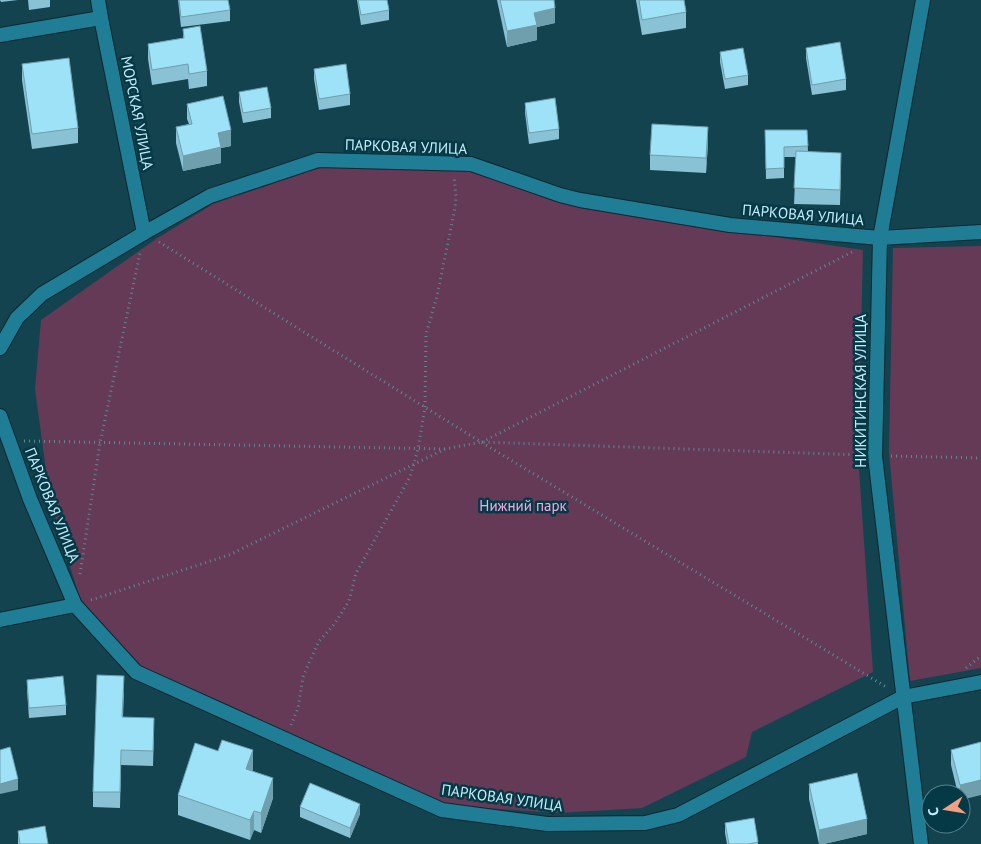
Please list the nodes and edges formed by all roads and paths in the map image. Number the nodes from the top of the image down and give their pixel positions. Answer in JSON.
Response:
{"nodes":[{"id":1,"x":98,"y":0,"type":"edge"},
{"id":2,"x":923,"y":0,"type":"edge"},
{"id":3,"x":101,"y":18,"type":"junction"},
{"id":4,"x":0,"y":35,"type":"edge"},
{"id":5,"x":452,"y":164,"type":"junction"},
{"id":6,"x":981,"y":232,"type":"edge"},
{"id":7,"x":144,"y":233,"type":"junction"},
{"id":8,"x":880,"y":238,"type":"junction"},
{"id":9,"x":854,"y":252,"type":"dead end"},
{"id":10,"x":0,"y":348,"type":"edge"},
{"id":11,"x":425,"y":407,"type":"junction"},
{"id":12,"x":0,"y":416,"type":"edge"},
{"id":13,"x":9,"y":441,"type":"junction"},
{"id":14,"x":481,"y":442,"type":"junction"},
{"id":15,"x":100,"y":443,"type":"junction"},
{"id":16,"x":418,"y":449,"type":"junction"},
{"id":17,"x":445,"y":449,"type":"junction"},
{"id":18,"x":875,"y":456,"type":"junction"},
{"id":19,"x":981,"y":458,"type":"edge"},
{"id":20,"x":413,"y":465,"type":"junction"},
{"id":21,"x":79,"y":576,"type":"dead end"},
{"id":22,"x":75,"y":605,"type":"junction"},
{"id":23,"x":0,"y":620,"type":"edge"},
{"id":24,"x":981,"y":682,"type":"edge"},
{"id":25,"x":903,"y":697,"type":"junction"},
{"id":26,"x":286,"y":740,"type":"junction"},
{"id":27,"x":921,"y":844,"type":"edge"}],
"edges":[{"from":1,"to":3,"type":"street","name":"МОРСКАЯ УЛИЦА"},
{"from":2,"to":8,"type":"street","name":"НИКИТИНСКАЯ УЛИЦА"},
{"from":3,"to":4,"type":"street"},
{"from":3,"to":7,"type":"street","name":"МОРСКАЯ УЛИЦА"},
{"from":5,"to":7,"type":"street","name":"ПАРКОВАЯ УЛИЦА"},
{"from":5,"to":8,"type":"street","name":"ПАРКОВАЯ УЛИЦА"},
{"from":5,"to":11,"type":"path"},
{"from":6,"to":8,"type":"street","name":"ПАРКОВАЯ УЛИЦА"},
{"from":7,"to":10,"type":"street","name":"ПАРКОВАЯ УЛИЦА"},
{"from":7,"to":11,"type":"path"},
{"from":7,"to":15,"type":"path"},
{"from":8,"to":18,"type":"street","name":"НИКИТИНСКАЯ УЛИЦА"},
{"from":9,"to":14,"type":"path"},
{"from":11,"to":14,"type":"path"},
{"from":11,"to":16,"type":"path"},
{"from":12,"to":13,"type":"street","name":"ПАРКОВАЯ УЛИЦА"},
{"from":13,"to":15,"type":"path"},
{"from":13,"to":22,"type":"street","name":"ПАРКОВАЯ УЛИЦА"},
{"from":14,"to":17,"type":"path"},
{"from":14,"to":18,"type":"path"},
{"from":14,"to":25,"type":"path"},
{"from":15,"to":16,"type":"path"},
{"from":15,"to":21,"type":"path"},
{"from":16,"to":17,"type":"path"},
{"from":16,"to":20,"type":"path"},
{"from":17,"to":20,"type":"path"},
{"from":18,"to":19,"type":"path"},
{"from":18,"to":25,"type":"street","name":"НИКИТИНСКАЯ УЛИЦА"},
{"from":20,"to":22,"type":"path"},
{"from":20,"to":26,"type":"path"},
{"from":22,"to":23,"type":"street"},
{"from":22,"to":26,"type":"street","name":"ПАРКОВАЯ УЛИЦА"},
{"from":24,"to":25,"type":"street","name":"ПАРКОВАЯ УЛИЦА"},
{"from":25,"to":26,"type":"street","name":"ПАРКОВАЯ УЛИЦА"},
{"from":25,"to":27,"type":"street","name":"НИКИТИНСКАЯ УЛИЦА"}]}
